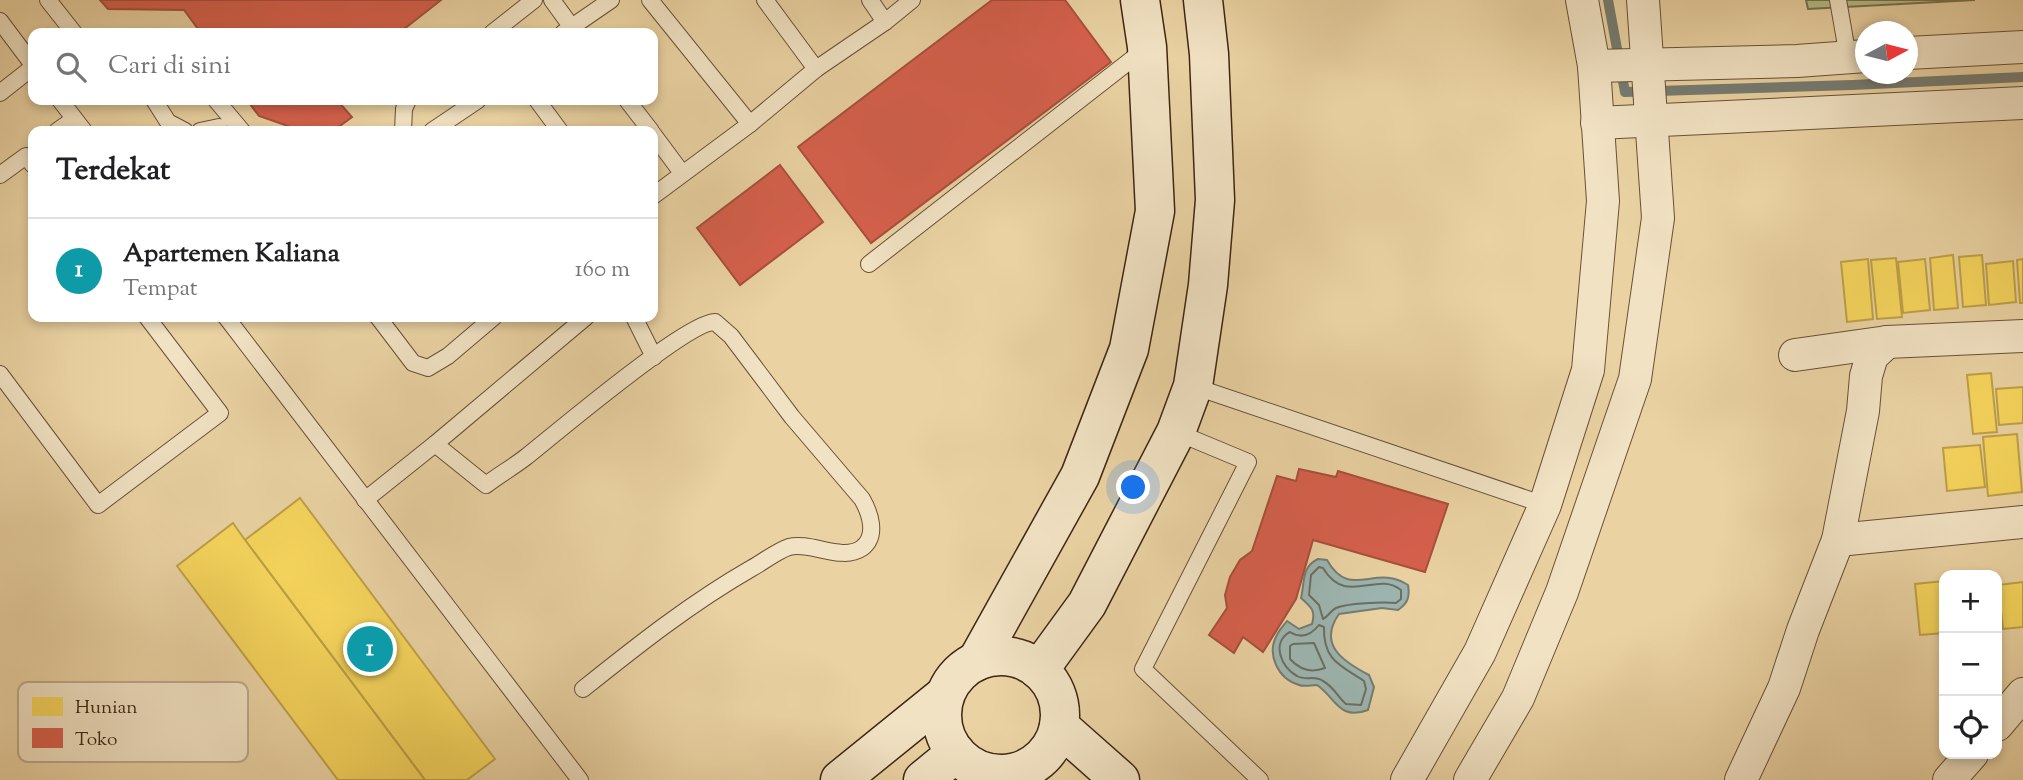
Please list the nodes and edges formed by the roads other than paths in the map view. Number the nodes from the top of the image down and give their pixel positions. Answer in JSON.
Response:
{"nodes":[{"id":1,"x":48,"y":0,"type":"edge"},
{"id":2,"x":534,"y":0,"type":"edge"},
{"id":3,"x":552,"y":0,"type":"edge"},
{"id":4,"x":611,"y":0,"type":"edge"},
{"id":5,"x":650,"y":0,"type":"edge"},
{"id":6,"x":765,"y":0,"type":"edge"},
{"id":7,"x":870,"y":0,"type":"edge"},
{"id":8,"x":912,"y":0,"type":"edge"},
{"id":9,"x":1140,"y":0,"type":"edge"},
{"id":10,"x":1203,"y":0,"type":"edge"},
{"id":11,"x":1582,"y":0,"type":"edge"},
{"id":12,"x":1643,"y":0,"type":"edge"},
{"id":13,"x":1838,"y":0,"type":"edge"},
{"id":14,"x":0,"y":21,"type":"edge"},
{"id":15,"x":886,"y":22,"type":"junction"},
{"id":16,"x":71,"y":28,"type":"edge"},
{"id":17,"x":498,"y":28,"type":"edge"},
{"id":18,"x":568,"y":28,"type":"edge"},
{"id":19,"x":574,"y":28,"type":"edge"},
{"id":20,"x":1147,"y":47,"type":"junction"},
{"id":21,"x":2023,"y":47,"type":"edge"},
{"id":22,"x":1855,"y":51,"type":"edge"},
{"id":23,"x":1918,"y":52,"type":"edge"},
{"id":24,"x":1855,"y":57,"type":"edge"},
{"id":25,"x":28,"y":59,"type":"edge"},
{"id":26,"x":1600,"y":66,"type":"junction"},
{"id":27,"x":816,"y":69,"type":"junction"},
{"id":28,"x":28,"y":70,"type":"edge"},
{"id":29,"x":1648,"y":92,"type":"junction"},
{"id":30,"x":0,"y":93,"type":"edge"},
{"id":31,"x":2023,"y":103,"type":"edge"},
{"id":32,"x":64,"y":105,"type":"edge"},
{"id":33,"x":157,"y":105,"type":"edge"},
{"id":34,"x":220,"y":105,"type":"edge"},
{"id":35,"x":406,"y":105,"type":"edge"},
{"id":36,"x":473,"y":105,"type":"edge"},
{"id":37,"x":541,"y":105,"type":"edge"},
{"id":38,"x":631,"y":105,"type":"edge"},
{"id":39,"x":1602,"y":122,"type":"junction"},
{"id":40,"x":750,"y":124,"type":"junction"},
{"id":41,"x":79,"y":125,"type":"edge"},
{"id":42,"x":176,"y":126,"type":"edge"},
{"id":43,"x":238,"y":126,"type":"edge"},
{"id":44,"x":403,"y":126,"type":"edge"},
{"id":45,"x":454,"y":126,"type":"edge"},
{"id":46,"x":556,"y":126,"type":"edge"},
{"id":47,"x":647,"y":126,"type":"edge"},
{"id":48,"x":658,"y":140,"type":"edge"},
{"id":49,"x":28,"y":159,"type":"edge"},
{"id":50,"x":682,"y":173,"type":"junction"},
{"id":51,"x":0,"y":175,"type":"edge"},
{"id":52,"x":658,"y":192,"type":"edge"},
{"id":53,"x":869,"y":264,"type":"dead end"},
{"id":54,"x":151,"y":322,"type":"edge"},
{"id":55,"x":230,"y":322,"type":"edge"},
{"id":56,"x":382,"y":322,"type":"edge"},
{"id":57,"x":486,"y":322,"type":"edge"},
{"id":58,"x":580,"y":322,"type":"edge"},
{"id":59,"x":636,"y":322,"type":"edge"},
{"id":60,"x":2023,"y":336,"type":"edge"},
{"id":61,"x":1887,"y":342,"type":"junction"},
{"id":62,"x":1795,"y":355,"type":"dead end"},
{"id":63,"x":653,"y":357,"type":"junction"},
{"id":64,"x":0,"y":374,"type":"edge"},
{"id":65,"x":1193,"y":386,"type":"junction"},
{"id":66,"x":1176,"y":432,"type":"junction"},
{"id":67,"x":435,"y":444,"type":"junction"},
{"id":68,"x":365,"y":500,"type":"junction"},
{"id":69,"x":1545,"y":505,"type":"junction"},
{"id":70,"x":2023,"y":522,"type":"edge"},
{"id":71,"x":1838,"y":540,"type":"junction"},
{"id":72,"x":977,"y":661,"type":"junction"},
{"id":73,"x":1039,"y":670,"type":"junction"},
{"id":74,"x":583,"y":689,"type":"dead end"},
{"id":75,"x":2023,"y":694,"type":"edge"},
{"id":76,"x":945,"y":695,"type":"junction"},
{"id":77,"x":2002,"y":719,"type":"edge"},
{"id":78,"x":1059,"y":726,"type":"junction"},
{"id":79,"x":956,"y":753,"type":"junction"},
{"id":80,"x":1968,"y":759,"type":"edge"},
{"id":81,"x":1021,"y":776,"type":"edge"},
{"id":82,"x":579,"y":780,"type":"edge"},
{"id":83,"x":840,"y":780,"type":"edge"},
{"id":84,"x":923,"y":780,"type":"edge"},
{"id":85,"x":1120,"y":780,"type":"edge"},
{"id":86,"x":1260,"y":780,"type":"edge"},
{"id":87,"x":1407,"y":780,"type":"edge"},
{"id":88,"x":1470,"y":780,"type":"edge"},
{"id":89,"x":1741,"y":780,"type":"edge"},
{"id":90,"x":1949,"y":780,"type":"edge"}],
"edges":[{"from":1,"to":16,"type":"lane"},
{"from":2,"to":17,"type":"lane"},
{"from":3,"to":18,"type":"lane"},
{"from":4,"to":19,"type":"lane"},
{"from":5,"to":40,"type":"lane"},
{"from":6,"to":27,"type":"lane"},
{"from":7,"to":15,"type":"lane"},
{"from":8,"to":15,"type":"lane"},
{"from":9,"to":20,"type":"street"},
{"from":10,"to":65,"type":"street"},
{"from":11,"to":26,"type":"street"},
{"from":12,"to":29,"type":"street"},
{"from":13,"to":22,"type":"lane"},
{"from":14,"to":25,"type":"lane"},
{"from":15,"to":27,"type":"lane"},
{"from":20,"to":53,"type":"lane"},
{"from":20,"to":72,"type":"street"},
{"from":21,"to":23,"type":"street"},
{"from":24,"to":29,"type":"street"},
{"from":26,"to":29,"type":"street"},
{"from":26,"to":39,"type":"street"},
{"from":27,"to":40,"type":"lane"},
{"from":28,"to":30,"type":"lane"},
{"from":29,"to":31,"type":"street"},
{"from":29,"to":39,"type":"street"},
{"from":29,"to":88,"type":"street"},
{"from":32,"to":41,"type":"lane"},
{"from":33,"to":42,"type":"lane"},
{"from":34,"to":43,"type":"lane"},
{"from":35,"to":44,"type":"lane"},
{"from":36,"to":45,"type":"lane"},
{"from":37,"to":46,"type":"lane"},
{"from":38,"to":47,"type":"lane"},
{"from":39,"to":69,"type":"street"},
{"from":40,"to":50,"type":"lane"},
{"from":48,"to":50,"type":"lane"},
{"from":49,"to":51,"type":"lane"},
{"from":50,"to":52,"type":"lane"},
{"from":54,"to":64,"type":"lane"},
{"from":55,"to":68,"type":"lane"},
{"from":56,"to":57,"type":"lane"},
{"from":58,"to":67,"type":"lane"},
{"from":59,"to":63,"type":"lane"},
{"from":60,"to":61,"type":"street"},
{"from":61,"to":62,"type":"street"},
{"from":61,"to":71,"type":"street"},
{"from":63,"to":67,"type":"lane"},
{"from":63,"to":74,"type":"lane"},
{"from":65,"to":66,"type":"street"},
{"from":65,"to":69,"type":"lane"},
{"from":66,"to":73,"type":"street"},
{"from":66,"to":86,"type":"lane"},
{"from":67,"to":68,"type":"lane"},
{"from":68,"to":82,"type":"lane"},
{"from":69,"to":87,"type":"street"},
{"from":70,"to":71,"type":"street"},
{"from":71,"to":89,"type":"street"},
{"from":72,"to":73,"type":"street"},
{"from":72,"to":76,"type":"street"},
{"from":73,"to":78,"type":"street"},
{"from":75,"to":77,"type":"street"},
{"from":76,"to":79,"type":"street"},
{"from":76,"to":83,"type":"street"},
{"from":78,"to":81,"type":"street"},
{"from":78,"to":85,"type":"street"},
{"from":79,"to":81,"type":"street"},
{"from":79,"to":84,"type":"street"},
{"from":80,"to":90,"type":"street"}]}
